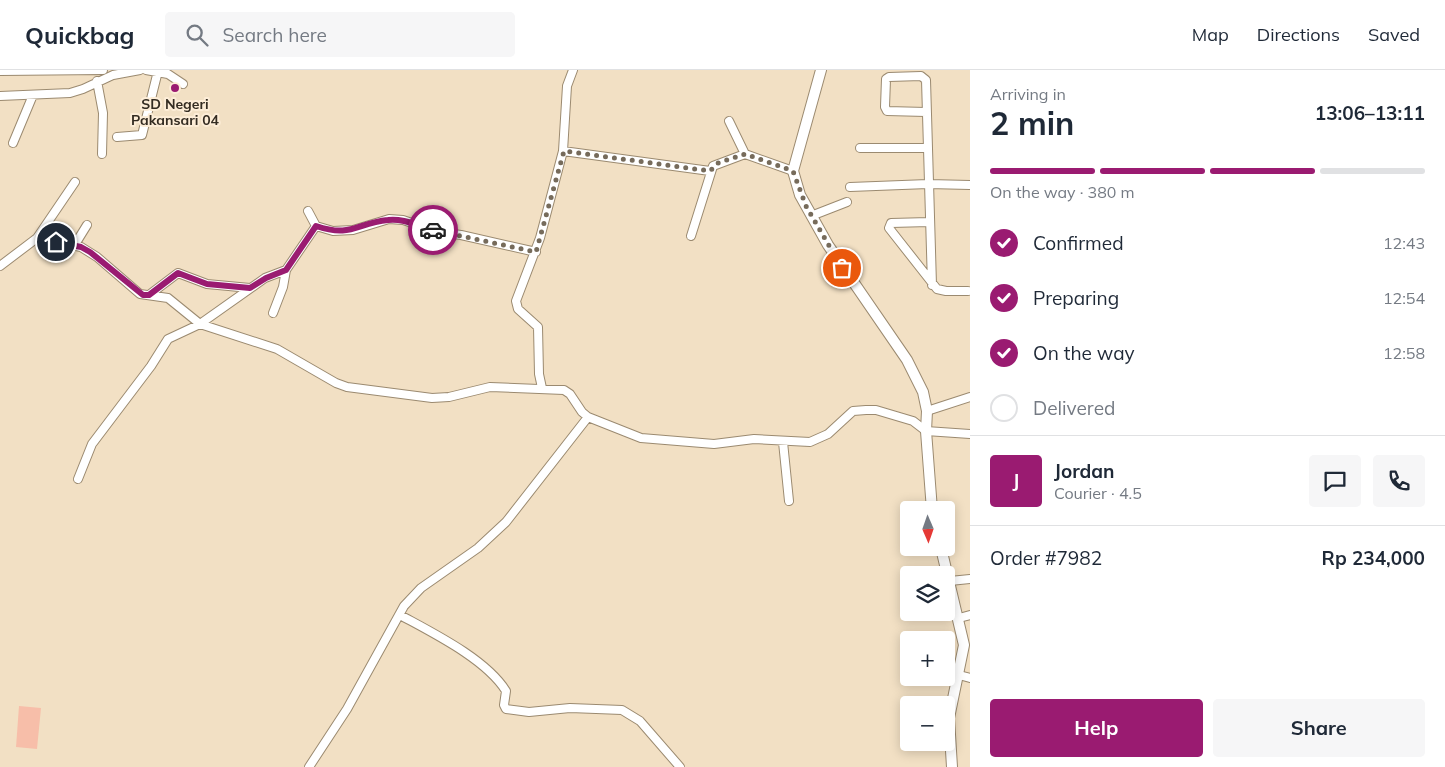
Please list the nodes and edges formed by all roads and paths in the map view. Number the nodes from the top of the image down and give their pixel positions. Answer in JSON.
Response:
{"nodes":[{"id":1,"x":0,"y":70,"type":"edge"},
{"id":2,"x":103,"y":70,"type":"edge"},
{"id":3,"x":140,"y":70,"type":"edge"},
{"id":4,"x":146,"y":70,"type":"edge"},
{"id":5,"x":574,"y":70,"type":"edge"},
{"id":6,"x":821,"y":70,"type":"edge"},
{"id":7,"x":158,"y":71,"type":"edge"},
{"id":8,"x":97,"y":81,"type":"junction"},
{"id":9,"x":183,"y":84,"type":"dead end"},
{"id":10,"x":33,"y":95,"type":"junction"},
{"id":11,"x":0,"y":96,"type":"edge"},
{"id":12,"x":926,"y":112,"type":"junction"},
{"id":13,"x":729,"y":121,"type":"dead end"},
{"id":14,"x":117,"y":137,"type":"dead end"},
{"id":15,"x":13,"y":143,"type":"dead end"},
{"id":16,"x":860,"y":148,"type":"dead end"},
{"id":17,"x":928,"y":148,"type":"junction"},
{"id":18,"x":564,"y":151,"type":"junction"},
{"id":19,"x":102,"y":154,"type":"dead end"},
{"id":20,"x":745,"y":154,"type":"junction"},
{"id":21,"x":710,"y":171,"type":"junction"},
{"id":22,"x":793,"y":171,"type":"junction"},
{"id":23,"x":74,"y":182,"type":"dead end"},
{"id":24,"x":928,"y":184,"type":"junction"},
{"id":25,"x":970,"y":185,"type":"edge"},
{"id":26,"x":850,"y":187,"type":"dead end"},
{"id":27,"x":847,"y":202,"type":"dead end"},
{"id":28,"x":308,"y":211,"type":"dead end"},
{"id":29,"x":811,"y":216,"type":"junction"},
{"id":30,"x":929,"y":222,"type":"junction"},
{"id":31,"x":87,"y":225,"type":"dead end"},
{"id":32,"x":316,"y":226,"type":"junction"},
{"id":33,"x":692,"y":236,"type":"dead end"},
{"id":34,"x":37,"y":238,"type":"junction"},
{"id":35,"x":74,"y":246,"type":"junction"},
{"id":36,"x":536,"y":252,"type":"junction"},
{"id":37,"x":931,"y":260,"type":"junction"},
{"id":38,"x":915,"y":262,"type":"junction"},
{"id":39,"x":0,"y":266,"type":"edge"},
{"id":40,"x":286,"y":270,"type":"junction"},
{"id":41,"x":932,"y":285,"type":"junction"},
{"id":42,"x":250,"y":288,"type":"junction"},
{"id":43,"x":968,"y":291,"type":"dead end"},
{"id":44,"x":149,"y":295,"type":"junction"},
{"id":45,"x":273,"y":313,"type":"dead end"},
{"id":46,"x":200,"y":324,"type":"junction"},
{"id":47,"x":542,"y":388,"type":"junction"},
{"id":48,"x":970,"y":396,"type":"edge"},
{"id":49,"x":927,"y":410,"type":"junction"},
{"id":50,"x":588,"y":417,"type":"junction"},
{"id":51,"x":926,"y":431,"type":"junction"},
{"id":52,"x":970,"y":434,"type":"edge"},
{"id":53,"x":783,"y":442,"type":"junction"},
{"id":54,"x":78,"y":480,"type":"dead end"},
{"id":55,"x":789,"y":501,"type":"dead end"},
{"id":56,"x":931,"y":501,"type":"edge"},
{"id":57,"x":970,"y":579,"type":"edge"},
{"id":58,"x":955,"y":580,"type":"edge"},
{"id":59,"x":955,"y":602,"type":"edge"},
{"id":60,"x":400,"y":615,"type":"junction"},
{"id":61,"x":970,"y":615,"type":"edge"},
{"id":62,"x":959,"y":618,"type":"junction"},
{"id":63,"x":959,"y":676,"type":"junction"},
{"id":64,"x":970,"y":678,"type":"edge"},
{"id":65,"x":309,"y":767,"type":"edge"},
{"id":66,"x":680,"y":767,"type":"edge"},
{"id":67,"x":952,"y":767,"type":"edge"}],
"edges":[{"from":1,"to":2,"type":"street"},
{"from":3,"to":8,"type":"street"},
{"from":4,"to":7,"type":"street"},
{"from":5,"to":18,"type":"street"},
{"from":6,"to":22,"type":"street"},
{"from":7,"to":9,"type":"street"},
{"from":7,"to":14,"type":"street"},
{"from":8,"to":10,"type":"street"},
{"from":8,"to":19,"type":"street"},
{"from":10,"to":11,"type":"street"},
{"from":10,"to":15,"type":"street"},
{"from":12,"to":12,"type":"street"},
{"from":12,"to":17,"type":"street"},
{"from":13,"to":20,"type":"street"},
{"from":16,"to":17,"type":"street"},
{"from":17,"to":24,"type":"street"},
{"from":18,"to":21,"type":"street"},
{"from":18,"to":36,"type":"street"},
{"from":20,"to":21,"type":"street"},
{"from":20,"to":22,"type":"street"},
{"from":21,"to":33,"type":"street"},
{"from":22,"to":29,"type":"street"},
{"from":23,"to":34,"type":"street"},
{"from":24,"to":25,"type":"street"},
{"from":24,"to":26,"type":"street"},
{"from":24,"to":30,"type":"street"},
{"from":27,"to":29,"type":"street"},
{"from":28,"to":32,"type":"street"},
{"from":29,"to":49,"type":"street"},
{"from":30,"to":37,"type":"street"},
{"from":30,"to":38,"type":"street"},
{"from":31,"to":35,"type":"street"},
{"from":32,"to":36,"type":"street"},
{"from":32,"to":40,"type":"street"},
{"from":34,"to":35,"type":"street"},
{"from":34,"to":39,"type":"street"},
{"from":35,"to":44,"type":"street"},
{"from":36,"to":47,"type":"street"},
{"from":37,"to":38,"type":"street"},
{"from":37,"to":41,"type":"street"},
{"from":38,"to":41,"type":"street"},
{"from":40,"to":42,"type":"street"},
{"from":40,"to":45,"type":"street"},
{"from":41,"to":43,"type":"street"},
{"from":42,"to":44,"type":"street"},
{"from":42,"to":46,"type":"street"},
{"from":44,"to":46,"type":"street"},
{"from":46,"to":47,"type":"street"},
{"from":46,"to":54,"type":"street"},
{"from":47,"to":50,"type":"street"},
{"from":48,"to":49,"type":"street"},
{"from":49,"to":51,"type":"street"},
{"from":50,"to":53,"type":"street"},
{"from":50,"to":60,"type":"street"},
{"from":51,"to":52,"type":"street"},
{"from":51,"to":53,"type":"street"},
{"from":51,"to":56,"type":"street"},
{"from":53,"to":55,"type":"street"},
{"from":57,"to":58,"type":"street"},
{"from":59,"to":62,"type":"street"},
{"from":60,"to":65,"type":"street"},
{"from":60,"to":66,"type":"street"},
{"from":61,"to":62,"type":"street"},
{"from":62,"to":63,"type":"street"},
{"from":63,"to":64,"type":"street"},
{"from":63,"to":67,"type":"street"}]}
